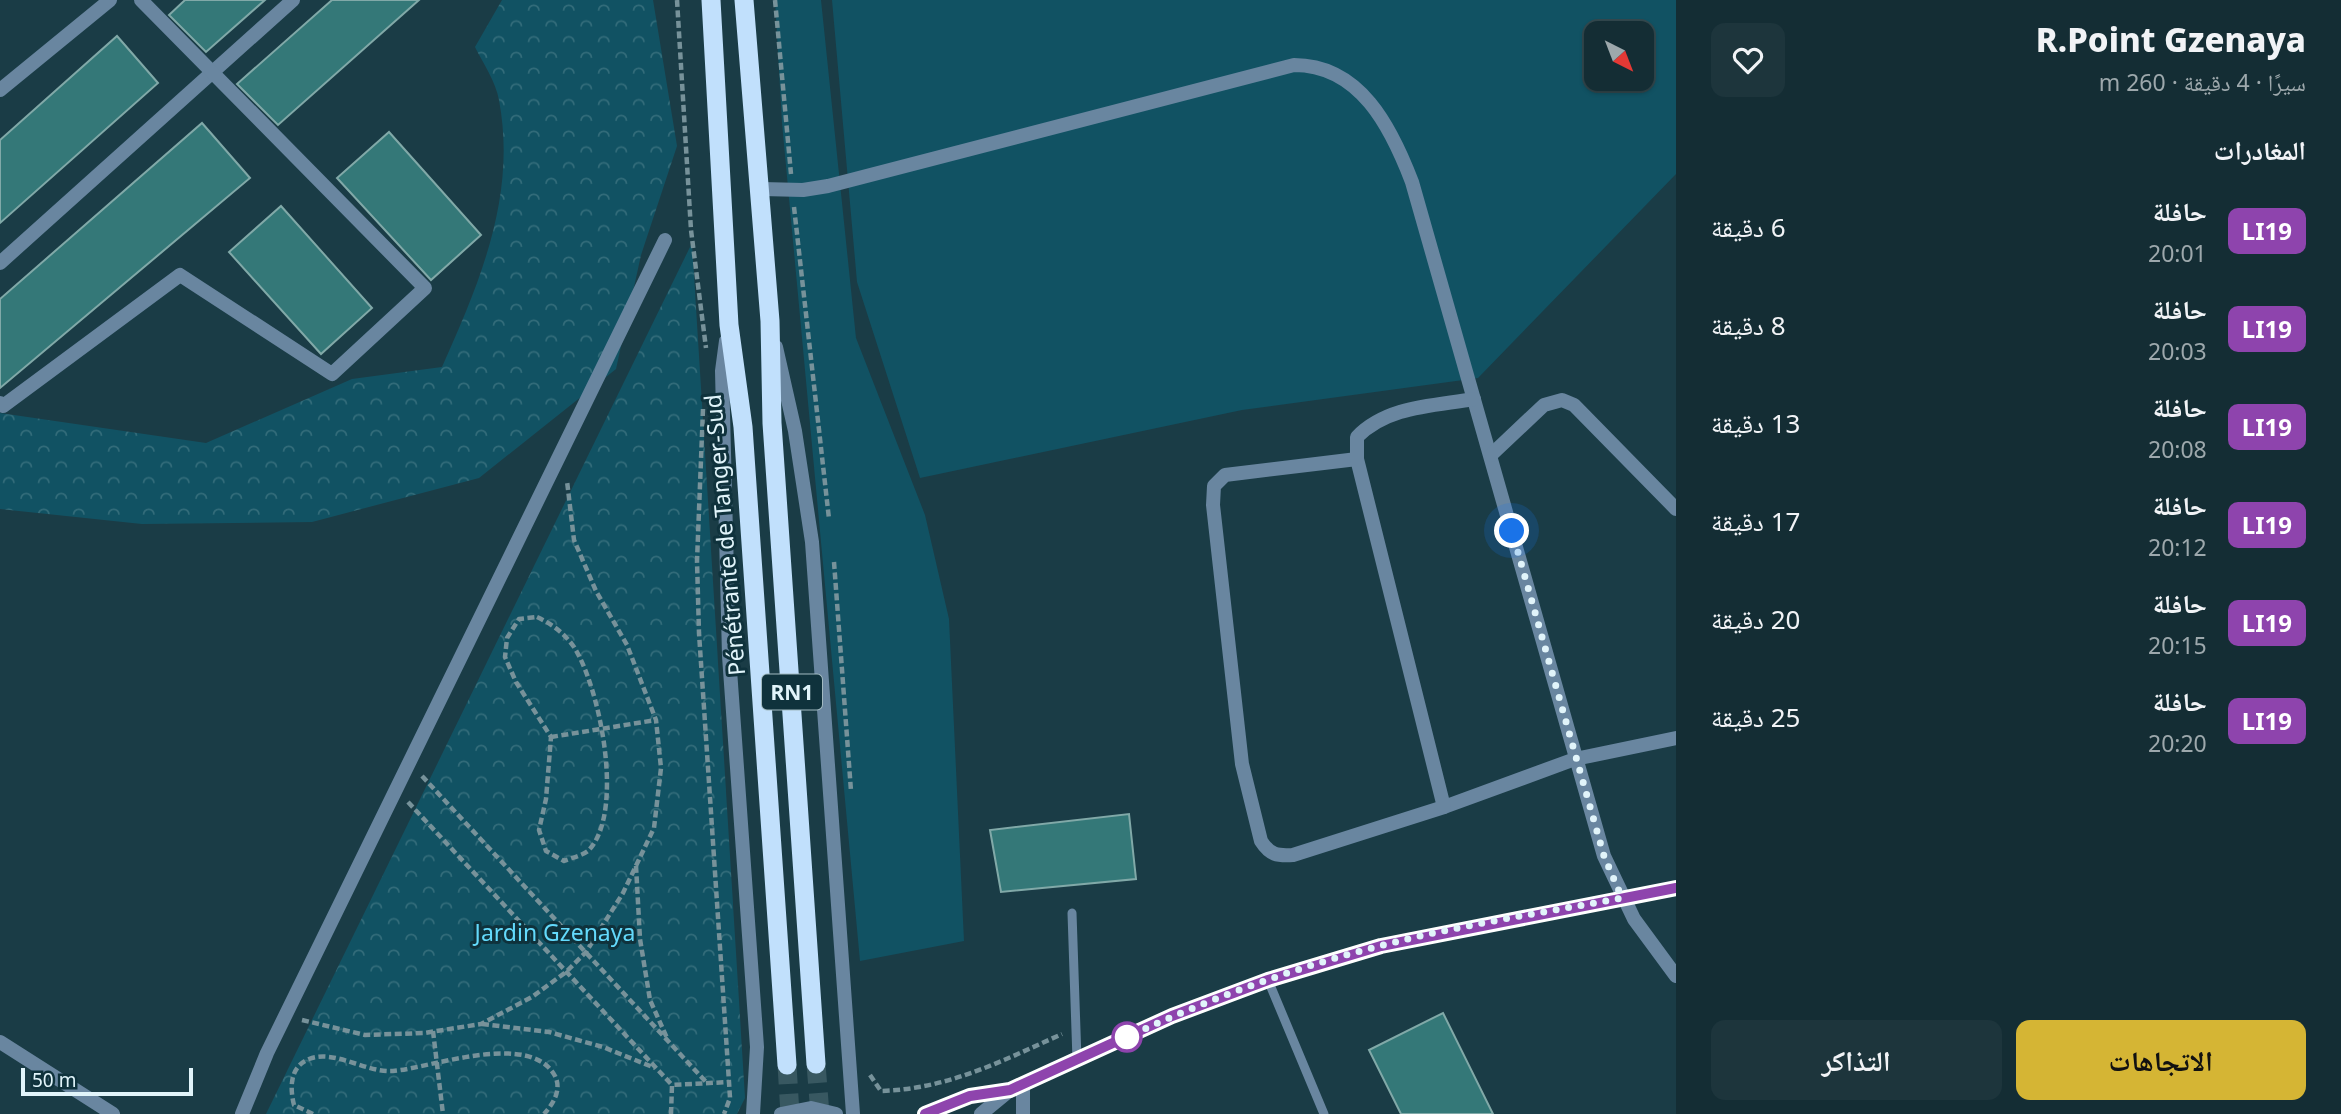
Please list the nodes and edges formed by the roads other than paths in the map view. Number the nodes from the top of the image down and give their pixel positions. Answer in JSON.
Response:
{"nodes":[{"id":1,"x":110,"y":0,"type":"edge"},
{"id":2,"x":142,"y":0,"type":"edge"},
{"id":3,"x":293,"y":0,"type":"edge"},
{"id":4,"x":711,"y":0,"type":"edge"},
{"id":5,"x":744,"y":0,"type":"edge"},
{"id":6,"x":213,"y":73,"type":"junction"},
{"id":7,"x":2,"y":85,"type":"edge"},
{"id":8,"x":760,"y":189,"type":"junction"},
{"id":9,"x":665,"y":240,"type":"dead end"},
{"id":10,"x":0,"y":263,"type":"edge"},
{"id":11,"x":770,"y":321,"type":"junction"},
{"id":12,"x":729,"y":325,"type":"junction"},
{"id":13,"x":1474,"y":399,"type":"junction"},
{"id":14,"x":0,"y":403,"type":"edge"},
{"id":15,"x":1490,"y":455,"type":"junction"},
{"id":16,"x":1357,"y":458,"type":"junction"},
{"id":17,"x":1676,"y":509,"type":"edge"},
{"id":18,"x":1676,"y":738,"type":"edge"},
{"id":19,"x":1575,"y":759,"type":"junction"},
{"id":20,"x":1444,"y":807,"type":"junction"},
{"id":21,"x":1676,"y":888,"type":"edge"},
{"id":22,"x":1622,"y":898,"type":"junction"},
{"id":23,"x":1072,"y":913,"type":"dead end"},
{"id":24,"x":1676,"y":976,"type":"edge"},
{"id":25,"x":1268,"y":980,"type":"junction"},
{"id":26,"x":0,"y":1042,"type":"edge"},
{"id":27,"x":1077,"y":1060,"type":"junction"},
{"id":28,"x":816,"y":1064,"type":"tunnel mouth"},
{"id":29,"x":787,"y":1065,"type":"tunnel mouth"},
{"id":30,"x":1017,"y":1087,"type":"junction"},
{"id":31,"x":113,"y":1114,"type":"edge"},
{"id":32,"x":242,"y":1114,"type":"edge"},
{"id":33,"x":753,"y":1114,"type":"edge"},
{"id":34,"x":781,"y":1114,"type":"edge"},
{"id":35,"x":836,"y":1114,"type":"edge"},
{"id":36,"x":853,"y":1114,"type":"edge"},
{"id":37,"x":925,"y":1114,"type":"edge"},
{"id":38,"x":981,"y":1114,"type":"edge"},
{"id":39,"x":1023,"y":1114,"type":"edge"},
{"id":40,"x":1324,"y":1114,"type":"edge"}],
"edges":[{"from":1,"to":7,"type":"street"},
{"from":2,"to":6,"type":"street"},
{"from":3,"to":6,"type":"street"},
{"from":4,"to":12,"type":"highway","name":"Pénétrante de Tanger-Sud","number":"RN1"},
{"from":5,"to":8,"type":"highway","number":"RN1"},
{"from":6,"to":10,"type":"street"},
{"from":6,"to":14,"type":"street"},
{"from":8,"to":11,"type":"highway","number":"RN1"},
{"from":8,"to":13,"type":"street"},
{"from":9,"to":32,"type":"street"},
{"from":11,"to":28,"type":"highway","number":"RN1"},
{"from":11,"to":36,"type":"street"},
{"from":12,"to":29,"type":"highway","name":"Pénétrante de Tanger-Sud","number":"RN1"},
{"from":12,"to":33,"type":"street"},
{"from":13,"to":15,"type":"street"},
{"from":13,"to":16,"type":"street"},
{"from":15,"to":17,"type":"street"},
{"from":15,"to":19,"type":"street"},
{"from":16,"to":20,"type":"street"},
{"from":16,"to":20,"type":"street"},
{"from":18,"to":19,"type":"street"},
{"from":19,"to":20,"type":"street"},
{"from":19,"to":22,"type":"street"},
{"from":21,"to":22,"type":"street"},
{"from":22,"to":24,"type":"street"},
{"from":22,"to":25,"type":"street"},
{"from":23,"to":27,"type":"lane"},
{"from":25,"to":27,"type":"street"},
{"from":25,"to":40,"type":"lane"},
{"from":26,"to":31,"type":"street"},
{"from":27,"to":30,"type":"street"},
{"from":30,"to":37,"type":"street"},
{"from":30,"to":38,"type":"street"},
{"from":30,"to":39,"type":"street"},
{"from":34,"to":35,"type":"street"}]}
